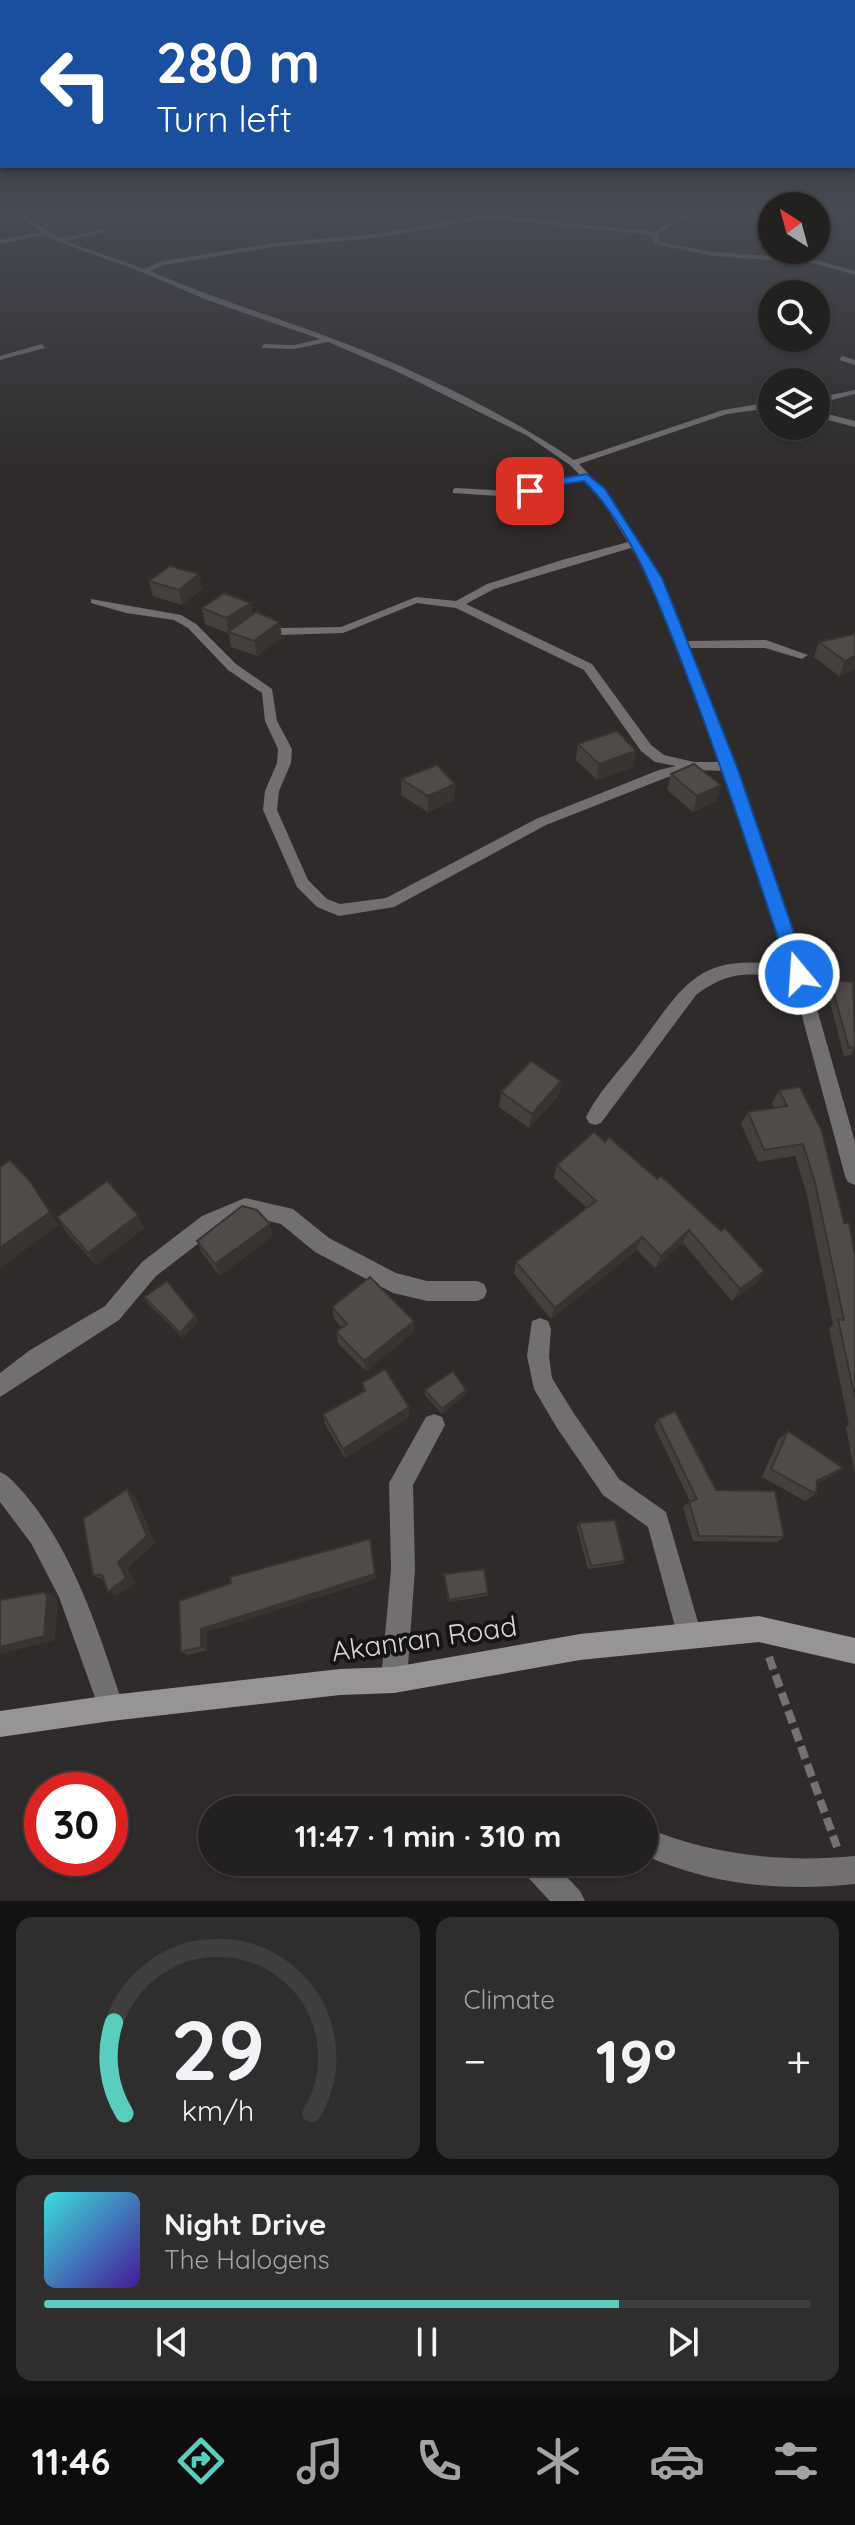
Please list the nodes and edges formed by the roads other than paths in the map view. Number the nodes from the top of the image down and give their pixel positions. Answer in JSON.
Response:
{"nodes":[{"id":1,"x":206,"y":298,"type":"edge"},
{"id":2,"x":328,"y":340,"type":"junction"},
{"id":3,"x":42,"y":346,"type":"dead end"},
{"id":4,"x":264,"y":346,"type":"dead end"},
{"id":5,"x":0,"y":358,"type":"edge"},
{"id":6,"x":842,"y":358,"type":"dead end"},
{"id":7,"x":855,"y":363,"type":"edge"},
{"id":8,"x":855,"y":392,"type":"edge"},
{"id":9,"x":830,"y":398,"type":"edge"},
{"id":10,"x":758,"y":407,"type":"edge"},
{"id":11,"x":830,"y":418,"type":"edge"},
{"id":12,"x":855,"y":424,"type":"edge"},
{"id":13,"x":573,"y":463,"type":"junction"},
{"id":14,"x":587,"y":478,"type":"junction"},
{"id":15,"x":456,"y":491,"type":"dead end"},
{"id":16,"x":634,"y":544,"type":"junction"},
{"id":17,"x":95,"y":601,"type":"dead end"},
{"id":18,"x":458,"y":605,"type":"junction"},
{"id":19,"x":260,"y":621,"type":"edge"},
{"id":20,"x":682,"y":645,"type":"junction"},
{"id":21,"x":802,"y":655,"type":"dead end"},
{"id":22,"x":696,"y":766,"type":"junction"},
{"id":23,"x":730,"y":767,"type":"junction"},
{"id":24,"x":799,"y":974,"type":"junction"},
{"id":25,"x":595,"y":1117,"type":"dead end"},
{"id":26,"x":855,"y":1176,"type":"edge"},
{"id":27,"x":477,"y":1291,"type":"dead end"},
{"id":28,"x":540,"y":1329,"type":"dead end"},
{"id":29,"x":0,"y":1386,"type":"edge"},
{"id":30,"x":434,"y":1425,"type":"dead end"},
{"id":31,"x":0,"y":1484,"type":"edge"},
{"id":32,"x":689,"y":1636,"type":"junction"},
{"id":33,"x":855,"y":1651,"type":"edge"},
{"id":34,"x":394,"y":1680,"type":"junction"},
{"id":35,"x":111,"y":1708,"type":"junction"},
{"id":36,"x":0,"y":1724,"type":"edge"},
{"id":37,"x":658,"y":1846,"type":"edge"},
{"id":38,"x":850,"y":1871,"type":"edge"},
{"id":39,"x":546,"y":1876,"type":"edge"},
{"id":40,"x":570,"y":1901,"type":"edge"}],
"edges":[{"from":1,"to":2,"type":"street"},
{"from":2,"to":4,"type":"street"},
{"from":2,"to":13,"type":"street"},
{"from":3,"to":5,"type":"street"},
{"from":6,"to":7,"type":"street"},
{"from":8,"to":9,"type":"street"},
{"from":10,"to":13,"type":"street"},
{"from":11,"to":12,"type":"street"},
{"from":13,"to":14,"type":"street"},
{"from":14,"to":15,"type":"street"},
{"from":14,"to":16,"type":"street"},
{"from":16,"to":18,"type":"street"},
{"from":16,"to":20,"type":"street"},
{"from":17,"to":22,"type":"street"},
{"from":18,"to":19,"type":"street"},
{"from":18,"to":22,"type":"street"},
{"from":20,"to":21,"type":"street"},
{"from":20,"to":23,"type":"street"},
{"from":22,"to":23,"type":"street"},
{"from":23,"to":24,"type":"street"},
{"from":24,"to":25,"type":"street"},
{"from":24,"to":26,"type":"street"},
{"from":27,"to":29,"type":"street"},
{"from":28,"to":32,"type":"street"},
{"from":30,"to":34,"type":"street"},
{"from":31,"to":35,"type":"street"},
{"from":32,"to":33,"type":"main road","name":"Akanran Road"},
{"from":32,"to":34,"type":"main road","name":"Akanran Road"},
{"from":34,"to":35,"type":"main road","name":"Akanran Road"},
{"from":35,"to":36,"type":"main road","name":"Akanran Road"},
{"from":37,"to":38,"type":"street"},
{"from":39,"to":40,"type":"street"}]}
